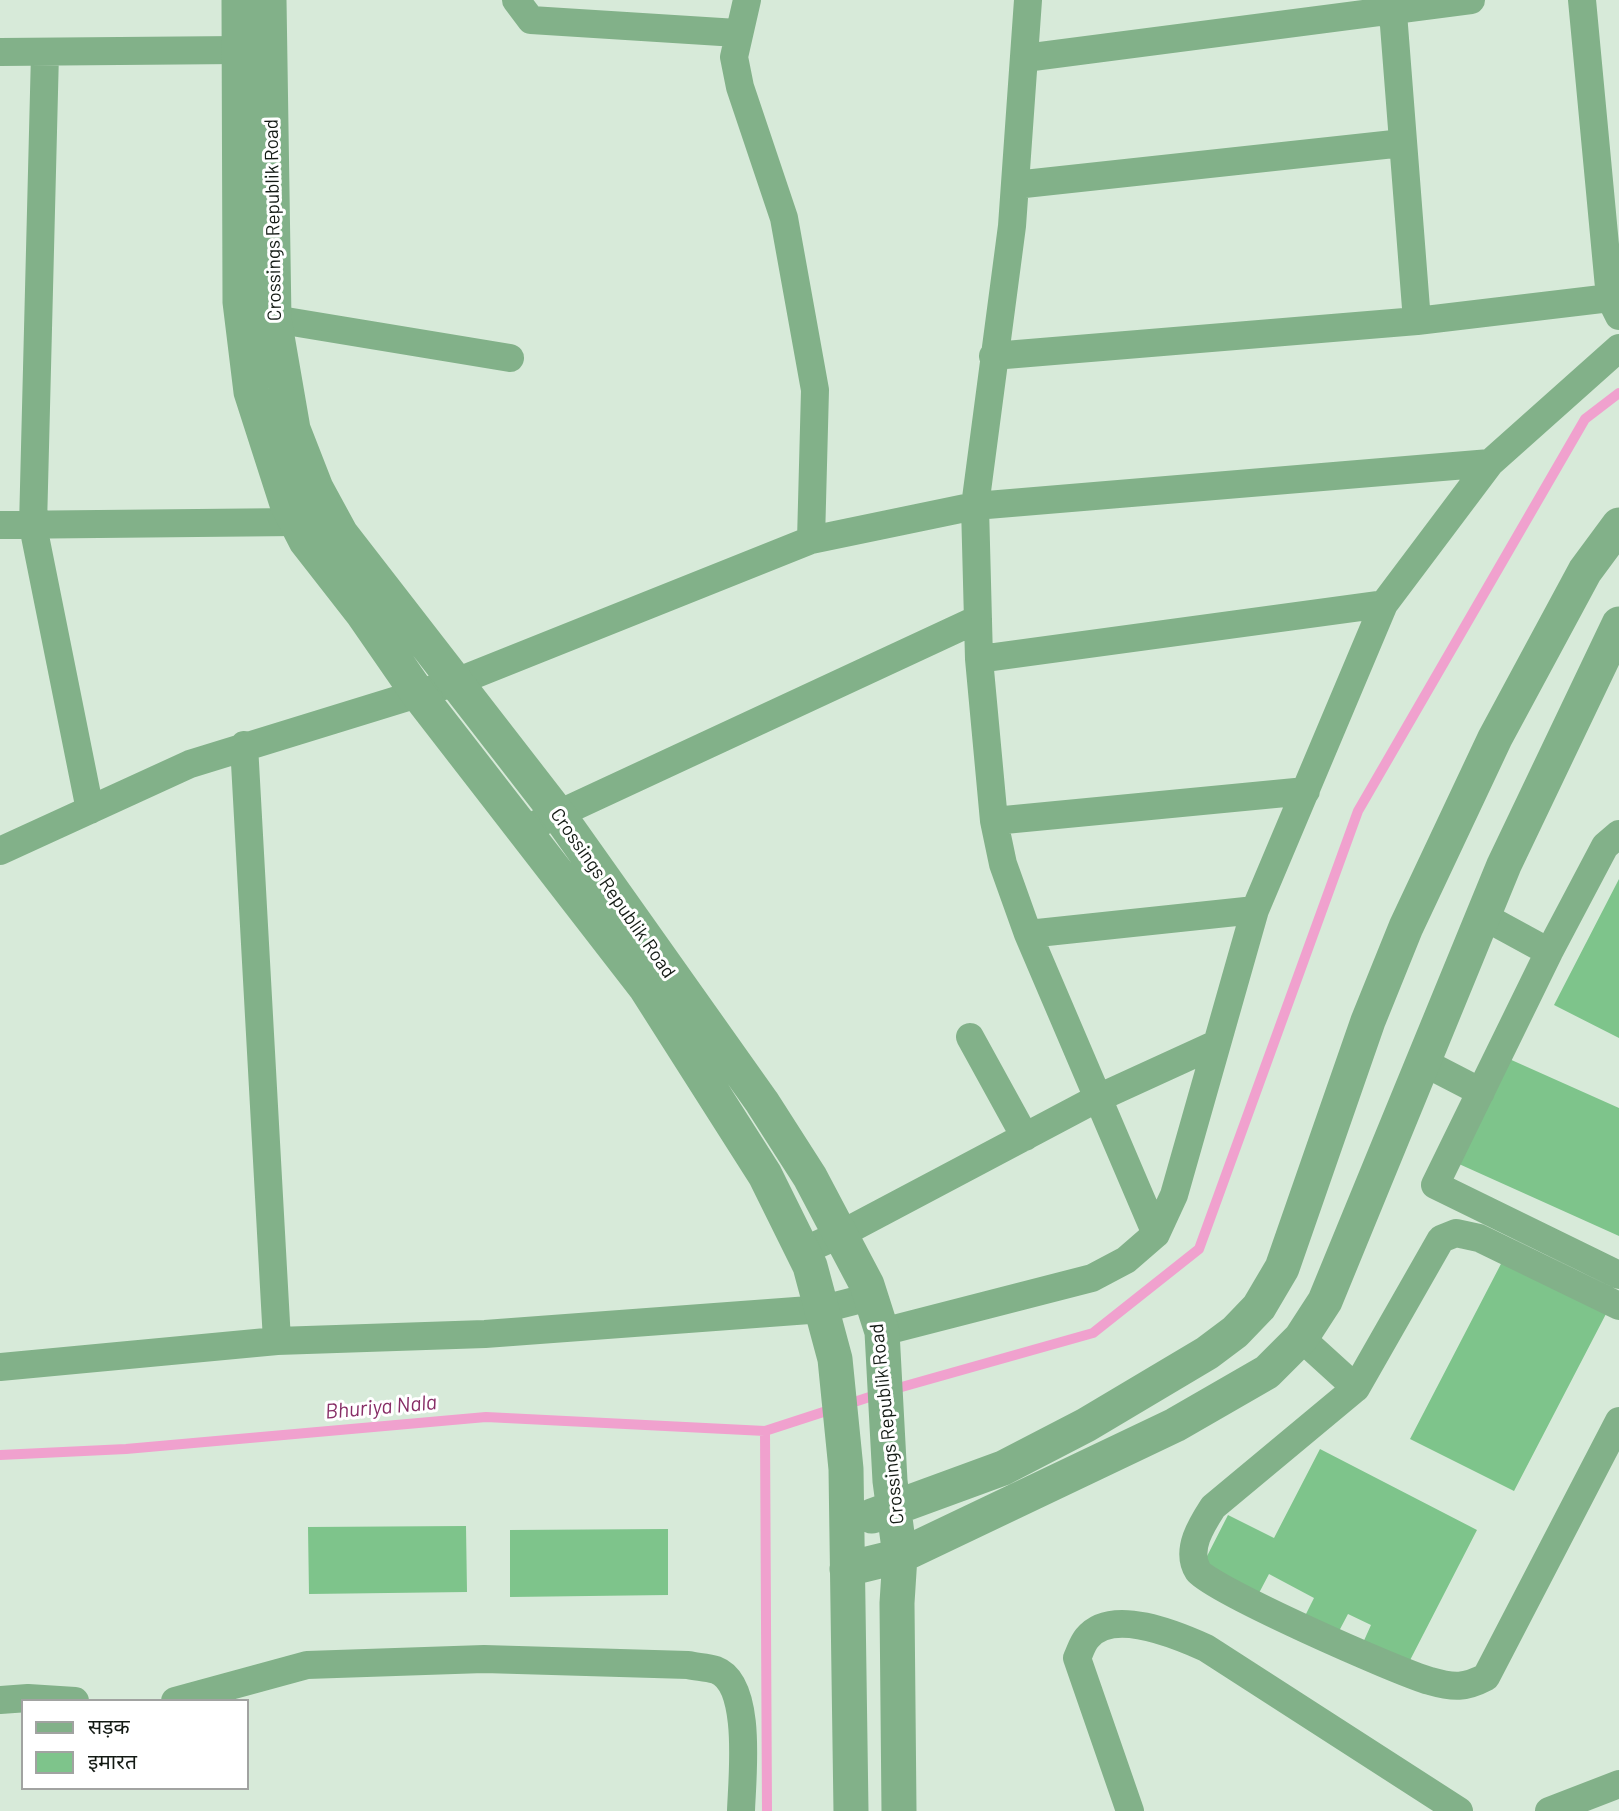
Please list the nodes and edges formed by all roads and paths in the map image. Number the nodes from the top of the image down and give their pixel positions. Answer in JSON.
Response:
{"nodes":[{"id":1,"x":239,"y":0,"type":"edge"},
{"id":2,"x":269,"y":0,"type":"edge"},
{"id":3,"x":516,"y":0,"type":"edge"},
{"id":4,"x":747,"y":0,"type":"edge"},
{"id":5,"x":1028,"y":0,"type":"edge"},
{"id":6,"x":1471,"y":0,"type":"edge"},
{"id":7,"x":1582,"y":0,"type":"edge"},
{"id":8,"x":1392,"y":5,"type":"edge"},
{"id":9,"x":737,"y":33,"type":"junction"},
{"id":10,"x":239,"y":50,"type":"junction"},
{"id":11,"x":0,"y":52,"type":"edge"},
{"id":12,"x":45,"y":53,"type":"junction"},
{"id":13,"x":1025,"y":58,"type":"junction"},
{"id":14,"x":1403,"y":143,"type":"junction"},
{"id":15,"x":1015,"y":185,"type":"junction"},
{"id":16,"x":1615,"y":307,"type":"edge"},
{"id":17,"x":274,"y":319,"type":"junction"},
{"id":18,"x":1417,"y":321,"type":"junction"},
{"id":19,"x":1619,"y":348,"type":"edge"},
{"id":20,"x":993,"y":356,"type":"junction"},
{"id":21,"x":510,"y":358,"type":"dead end"},
{"id":22,"x":1490,"y":463,"type":"junction"},
{"id":23,"x":975,"y":506,"type":"junction"},
{"id":24,"x":296,"y":522,"type":"junction"},
{"id":25,"x":0,"y":525,"type":"edge"},
{"id":26,"x":1619,"y":525,"type":"edge"},
{"id":27,"x":33,"y":526,"type":"junction"},
{"id":28,"x":811,"y":540,"type":"junction"},
{"id":29,"x":1384,"y":604,"type":"junction"},
{"id":30,"x":978,"y":619,"type":"junction"},
{"id":31,"x":1618,"y":627,"type":"edge"},
{"id":32,"x":979,"y":659,"type":"junction"},
{"id":33,"x":456,"y":682,"type":"junction"},
{"id":34,"x":419,"y":695,"type":"junction"},
{"id":35,"x":244,"y":745,"type":"junction"},
{"id":36,"x":1306,"y":791,"type":"junction"},
{"id":37,"x":90,"y":810,"type":"junction"},
{"id":38,"x":558,"y":814,"type":"junction"},
{"id":39,"x":994,"y":821,"type":"junction"},
{"id":40,"x":524,"y":830,"type":"junction"},
{"id":41,"x":1619,"y":834,"type":"edge"},
{"id":42,"x":0,"y":851,"type":"edge"},
{"id":43,"x":1255,"y":910,"type":"junction"},
{"id":44,"x":1483,"y":916,"type":"junction"},
{"id":45,"x":1028,"y":934,"type":"junction"},
{"id":46,"x":1549,"y":952,"type":"junction"},
{"id":47,"x":970,"y":1037,"type":"dead end"},
{"id":48,"x":1214,"y":1045,"type":"junction"},
{"id":49,"x":1423,"y":1062,"type":"junction"},
{"id":50,"x":1480,"y":1092,"type":"junction"},
{"id":51,"x":1096,"y":1099,"type":"junction"},
{"id":52,"x":1025,"y":1137,"type":"junction"},
{"id":53,"x":841,"y":1234,"type":"junction"},
{"id":54,"x":1156,"y":1234,"type":"junction"},
{"id":55,"x":803,"y":1251,"type":"junction"},
{"id":56,"x":1619,"y":1275,"type":"edge"},
{"id":57,"x":870,"y":1297,"type":"junction"},
{"id":58,"x":1619,"y":1306,"type":"edge"},
{"id":59,"x":823,"y":1309,"type":"junction"},
{"id":60,"x":1301,"y":1339,"type":"junction"},
{"id":61,"x":277,"y":1341,"type":"junction"},
{"id":62,"x":882,"y":1344,"type":"junction"},
{"id":63,"x":0,"y":1367,"type":"edge"},
{"id":64,"x":1356,"y":1388,"type":"junction"},
{"id":65,"x":1619,"y":1421,"type":"edge"},
{"id":66,"x":894,"y":1509,"type":"junction"},
{"id":67,"x":846,"y":1524,"type":"junction"},
{"id":68,"x":900,"y":1556,"type":"junction"},
{"id":69,"x":847,"y":1569,"type":"junction"},
{"id":70,"x":44,"y":1699,"type":"edge"},
{"id":71,"x":182,"y":1699,"type":"edge"},
{"id":72,"x":0,"y":1700,"type":"edge"},
{"id":73,"x":1619,"y":1784,"type":"edge"},
{"id":74,"x":741,"y":1811,"type":"edge"},
{"id":75,"x":851,"y":1811,"type":"edge"},
{"id":76,"x":899,"y":1811,"type":"edge"},
{"id":77,"x":1130,"y":1811,"type":"edge"},
{"id":78,"x":1460,"y":1811,"type":"edge"},
{"id":79,"x":1549,"y":1811,"type":"edge"}],
"edges":[{"from":1,"to":10,"type":"street"},
{"from":2,"to":17,"type":"street","name":"Crossings Republik Road"},
{"from":3,"to":9,"type":"street"},
{"from":4,"to":9,"type":"street"},
{"from":5,"to":13,"type":"street"},
{"from":6,"to":8,"type":"street"},
{"from":7,"to":16,"type":"street"},
{"from":8,"to":13,"type":"street"},
{"from":8,"to":14,"type":"street"},
{"from":9,"to":28,"type":"street"},
{"from":10,"to":12,"type":"street"},
{"from":10,"to":24,"type":"street"},
{"from":11,"to":12,"type":"street"},
{"from":12,"to":27,"type":"street"},
{"from":13,"to":15,"type":"street"},
{"from":14,"to":15,"type":"street"},
{"from":14,"to":18,"type":"street"},
{"from":15,"to":20,"type":"street"},
{"from":16,"to":18,"type":"street"},
{"from":17,"to":21,"type":"street"},
{"from":17,"to":33,"type":"street","name":"Crossings Republik Road"},
{"from":18,"to":20,"type":"street"},
{"from":19,"to":22,"type":"street"},
{"from":20,"to":23,"type":"street"},
{"from":22,"to":23,"type":"street"},
{"from":22,"to":29,"type":"street"},
{"from":23,"to":28,"type":"street"},
{"from":23,"to":30,"type":"street"},
{"from":24,"to":27,"type":"street"},
{"from":24,"to":34,"type":"street"},
{"from":25,"to":27,"type":"street"},
{"from":26,"to":66,"type":"street"},
{"from":27,"to":37,"type":"street"},
{"from":28,"to":33,"type":"street"},
{"from":29,"to":32,"type":"street"},
{"from":29,"to":36,"type":"street"},
{"from":30,"to":32,"type":"street"},
{"from":30,"to":38,"type":"street"},
{"from":31,"to":44,"type":"street"},
{"from":32,"to":39,"type":"street"},
{"from":33,"to":34,"type":"street"},
{"from":33,"to":38,"type":"street","name":"Crossings Republik Road"},
{"from":34,"to":35,"type":"street"},
{"from":34,"to":40,"type":"street"},
{"from":35,"to":37,"type":"street"},
{"from":35,"to":61,"type":"street"},
{"from":36,"to":39,"type":"street"},
{"from":36,"to":43,"type":"street"},
{"from":37,"to":42,"type":"street"},
{"from":38,"to":40,"type":"street"},
{"from":38,"to":53,"type":"street","name":"Crossings Republik Road"},
{"from":39,"to":45,"type":"street"},
{"from":40,"to":55,"type":"street"},
{"from":41,"to":46,"type":"street"},
{"from":43,"to":45,"type":"street"},
{"from":43,"to":48,"type":"street"},
{"from":44,"to":46,"type":"street"},
{"from":44,"to":49,"type":"street"},
{"from":45,"to":51,"type":"street"},
{"from":46,"to":50,"type":"street"},
{"from":47,"to":52,"type":"street"},
{"from":48,"to":51,"type":"street"},
{"from":48,"to":54,"type":"street"},
{"from":49,"to":50,"type":"street"},
{"from":49,"to":60,"type":"street"},
{"from":50,"to":56,"type":"street"},
{"from":51,"to":52,"type":"street"},
{"from":51,"to":54,"type":"street"},
{"from":52,"to":53,"type":"street"},
{"from":53,"to":55,"type":"street"},
{"from":53,"to":57,"type":"street","name":"Crossings Republik Road"},
{"from":54,"to":62,"type":"street"},
{"from":55,"to":59,"type":"street"},
{"from":57,"to":59,"type":"street"},
{"from":57,"to":62,"type":"street","name":"Crossings Republik Road"},
{"from":58,"to":64,"type":"street"},
{"from":59,"to":61,"type":"street"},
{"from":59,"to":67,"type":"street"},
{"from":60,"to":64,"type":"street"},
{"from":60,"to":68,"type":"street"},
{"from":61,"to":63,"type":"street"},
{"from":62,"to":66,"type":"street","name":"Crossings Republik Road"},
{"from":64,"to":65,"type":"street"},
{"from":66,"to":67,"type":"street"},
{"from":66,"to":68,"type":"street","name":"Crossings Republik Road"},
{"from":67,"to":69,"type":"street"},
{"from":68,"to":69,"type":"street"},
{"from":68,"to":76,"type":"street","name":"Crossings Republik Road"},
{"from":69,"to":75,"type":"street"},
{"from":70,"to":72,"type":"street"},
{"from":71,"to":74,"type":"street"},
{"from":73,"to":79,"type":"street"},
{"from":77,"to":78,"type":"street"}]}
